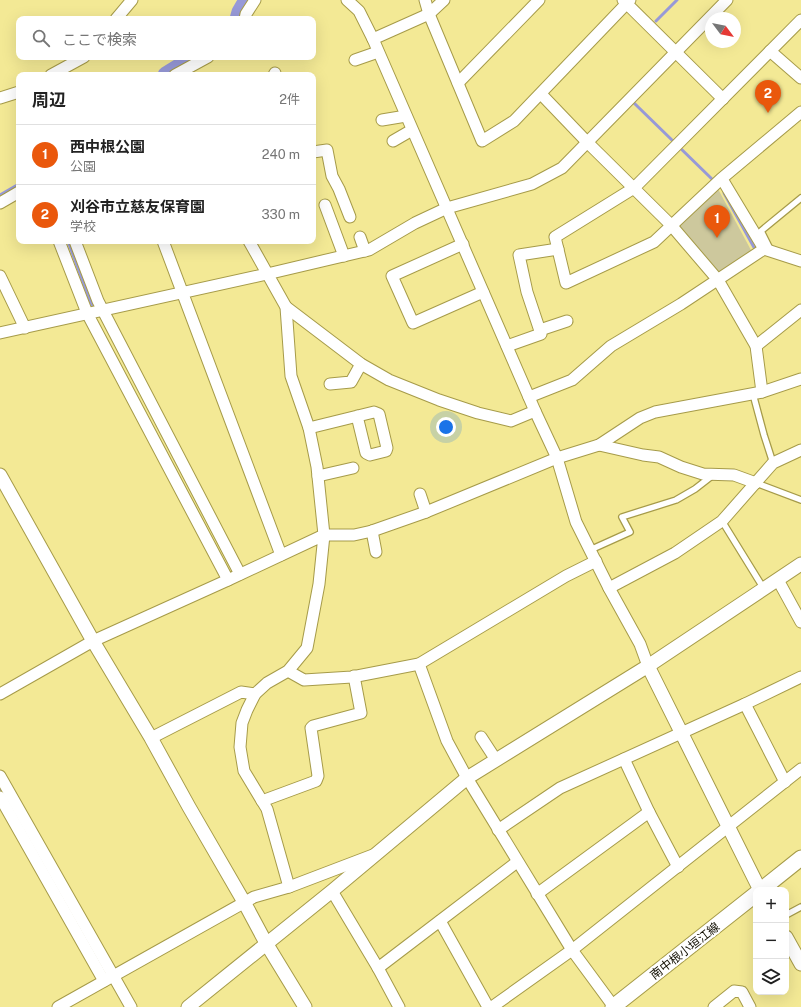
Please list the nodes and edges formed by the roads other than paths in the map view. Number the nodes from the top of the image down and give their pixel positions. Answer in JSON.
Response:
{"nodes":[{"id":1,"x":132,"y":0,"type":"edge"},
{"id":2,"x":255,"y":0,"type":"edge"},
{"id":3,"x":347,"y":0,"type":"edge"},
{"id":4,"x":425,"y":0,"type":"edge"},
{"id":5,"x":444,"y":0,"type":"edge"},
{"id":6,"x":538,"y":0,"type":"edge"},
{"id":7,"x":727,"y":0,"type":"edge"},
{"id":8,"x":627,"y":1,"type":"edge"},
{"id":9,"x":429,"y":14,"type":"junction"},
{"id":10,"x":119,"y":16,"type":"edge"},
{"id":11,"x":246,"y":16,"type":"edge"},
{"id":12,"x":801,"y":20,"type":"edge"},
{"id":13,"x":373,"y":39,"type":"junction"},
{"id":14,"x":770,"y":51,"type":"junction"},
{"id":15,"x":378,"y":52,"type":"junction"},
{"id":16,"x":676,"y":52,"type":"junction"},
{"id":17,"x":78,"y":60,"type":"edge"},
{"id":18,"x":205,"y":60,"type":"edge"},
{"id":19,"x":355,"y":60,"type":"dead end"},
{"id":20,"x":194,"y":70,"type":"edge"},
{"id":21,"x":56,"y":72,"type":"edge"},
{"id":22,"x":801,"y":78,"type":"edge"},
{"id":23,"x":458,"y":83,"type":"junction"},
{"id":24,"x":16,"y":93,"type":"edge"},
{"id":25,"x":541,"y":94,"type":"junction"},
{"id":26,"x":0,"y":98,"type":"edge"},
{"id":27,"x":723,"y":99,"type":"junction"},
{"id":28,"x":801,"y":112,"type":"edge"},
{"id":29,"x":406,"y":116,"type":"junction"},
{"id":30,"x":382,"y":120,"type":"dead end"},
{"id":31,"x":412,"y":130,"type":"junction"},
{"id":32,"x":392,"y":141,"type":"dead end"},
{"id":33,"x":587,"y":142,"type":"junction"},
{"id":34,"x":316,"y":152,"type":"edge"},
{"id":35,"x":721,"y":179,"type":"junction"},
{"id":36,"x":634,"y":188,"type":"junction"},
{"id":37,"x":16,"y":194,"type":"edge"},
{"id":38,"x":801,"y":198,"type":"edge"},
{"id":39,"x":0,"y":202,"type":"edge"},
{"id":40,"x":325,"y":206,"type":"dead end"},
{"id":41,"x":447,"y":208,"type":"junction"},
{"id":42,"x":350,"y":217,"type":"dead end"},
{"id":43,"x":671,"y":225,"type":"junction"},
{"id":44,"x":360,"y":237,"type":"dead end"},
{"id":45,"x":61,"y":244,"type":"edge"},
{"id":46,"x":76,"y":244,"type":"edge"},
{"id":47,"x":164,"y":244,"type":"edge"},
{"id":48,"x":251,"y":244,"type":"edge"},
{"id":49,"x":463,"y":244,"type":"junction"},
{"id":50,"x":558,"y":249,"type":"junction"},
{"id":51,"x":766,"y":250,"type":"junction"},
{"id":52,"x":365,"y":251,"type":"junction"},
{"id":53,"x":344,"y":256,"type":"junction"},
{"id":54,"x":801,"y":261,"type":"edge"},
{"id":55,"x":267,"y":274,"type":"junction"},
{"id":56,"x":0,"y":276,"type":"edge"},
{"id":57,"x":718,"y":280,"type":"junction"},
{"id":58,"x":484,"y":292,"type":"junction"},
{"id":59,"x":182,"y":293,"type":"junction"},
{"id":60,"x":286,"y":307,"type":"junction"},
{"id":61,"x":104,"y":310,"type":"junction"},
{"id":62,"x":801,"y":310,"type":"edge"},
{"id":63,"x":89,"y":313,"type":"junction"},
{"id":64,"x":567,"y":321,"type":"dead end"},
{"id":65,"x":25,"y":328,"type":"junction"},
{"id":66,"x":540,"y":330,"type":"junction"},
{"id":67,"x":0,"y":333,"type":"edge"},
{"id":68,"x":507,"y":346,"type":"junction"},
{"id":69,"x":756,"y":346,"type":"junction"},
{"id":70,"x":361,"y":364,"type":"junction"},
{"id":71,"x":801,"y":380,"type":"edge"},
{"id":72,"x":330,"y":384,"type":"dead end"},
{"id":73,"x":757,"y":393,"type":"junction"},
{"id":74,"x":530,"y":397,"type":"junction"},
{"id":75,"x":535,"y":411,"type":"junction"},
{"id":76,"x":357,"y":416,"type":"dead end"},
{"id":77,"x":309,"y":428,"type":"junction"},
{"id":78,"x":599,"y":445,"type":"junction"},
{"id":79,"x":801,"y":450,"type":"edge"},
{"id":80,"x":557,"y":458,"type":"junction"},
{"id":81,"x":773,"y":463,"type":"junction"},
{"id":82,"x":353,"y":468,"type":"dead end"},
{"id":83,"x":0,"y":475,"type":"edge"},
{"id":84,"x":714,"y":475,"type":"junction"},
{"id":85,"x":318,"y":476,"type":"junction"},
{"id":86,"x":756,"y":483,"type":"junction"},
{"id":87,"x":420,"y":494,"type":"dead end"},
{"id":88,"x":801,"y":500,"type":"edge"},
{"id":89,"x":426,"y":512,"type":"junction"},
{"id":90,"x":722,"y":521,"type":"junction"},
{"id":91,"x":372,"y":531,"type":"junction"},
{"id":92,"x":324,"y":535,"type":"junction"},
{"id":93,"x":590,"y":550,"type":"junction"},
{"id":94,"x":376,"y":552,"type":"dead end"},
{"id":95,"x":281,"y":555,"type":"junction"},
{"id":96,"x":596,"y":562,"type":"junction"},
{"id":97,"x":801,"y":564,"type":"edge"},
{"id":98,"x":240,"y":574,"type":"junction"},
{"id":99,"x":228,"y":580,"type":"junction"},
{"id":100,"x":778,"y":580,"type":"junction"},
{"id":101,"x":609,"y":588,"type":"junction"},
{"id":102,"x":764,"y":590,"type":"junction"},
{"id":103,"x":800,"y":616,"type":"edge"},
{"id":104,"x":93,"y":641,"type":"junction"},
{"id":105,"x":419,"y":664,"type":"junction"},
{"id":106,"x":648,"y":666,"type":"junction"},
{"id":107,"x":288,"y":671,"type":"junction"},
{"id":108,"x":354,"y":676,"type":"junction"},
{"id":109,"x":801,"y":676,"type":"edge"},
{"id":110,"x":0,"y":694,"type":"edge"},
{"id":111,"x":255,"y":694,"type":"junction"},
{"id":112,"x":745,"y":704,"type":"junction"},
{"id":113,"x":682,"y":733,"type":"junction"},
{"id":114,"x":481,"y":737,"type":"dead end"},
{"id":115,"x":151,"y":738,"type":"junction"},
{"id":116,"x":624,"y":759,"type":"junction"},
{"id":117,"x":496,"y":760,"type":"junction"},
{"id":118,"x":801,"y":769,"type":"edge"},
{"id":119,"x":0,"y":776,"type":"edge"},
{"id":120,"x":467,"y":778,"type":"junction"},
{"id":121,"x":785,"y":782,"type":"junction"},
{"id":122,"x":0,"y":797,"type":"edge"},
{"id":123,"x":262,"y":801,"type":"junction"},
{"id":124,"x":649,"y":812,"type":"junction"},
{"id":125,"x":729,"y":827,"type":"junction"},
{"id":126,"x":498,"y":830,"type":"junction"},
{"id":127,"x":375,"y":854,"type":"junction"},
{"id":128,"x":801,"y":858,"type":"edge"},
{"id":129,"x":518,"y":862,"type":"junction"},
{"id":130,"x":678,"y":867,"type":"junction"},
{"id":131,"x":289,"y":887,"type":"junction"},
{"id":132,"x":759,"y":887,"type":"edge"},
{"id":133,"x":765,"y":887,"type":"edge"},
{"id":134,"x":332,"y":891,"type":"junction"},
{"id":135,"x":537,"y":894,"type":"junction"},
{"id":136,"x":753,"y":896,"type":"edge"},
{"id":137,"x":244,"y":902,"type":"junction"},
{"id":138,"x":801,"y":907,"type":"edge"},
{"id":139,"x":789,"y":913,"type":"edge"},
{"id":140,"x":440,"y":921,"type":"junction"},
{"id":141,"x":789,"y":942,"type":"edge"},
{"id":142,"x":266,"y":943,"type":"junction"},
{"id":143,"x":572,"y":950,"type":"junction"},
{"id":144,"x":801,"y":964,"type":"edge"},
{"id":145,"x":378,"y":968,"type":"junction"},
{"id":146,"x":108,"y":978,"type":"junction"},
{"id":147,"x":58,"y":1007,"type":"edge"},
{"id":148,"x":130,"y":1007,"type":"edge"},
{"id":149,"x":188,"y":1007,"type":"edge"},
{"id":150,"x":305,"y":1007,"type":"edge"},
{"id":151,"x":399,"y":1007,"type":"edge"},
{"id":152,"x":488,"y":1007,"type":"edge"},
{"id":153,"x":492,"y":1007,"type":"edge"},
{"id":154,"x":613,"y":1007,"type":"edge"},
{"id":155,"x":714,"y":1007,"type":"edge"},
{"id":156,"x":750,"y":1007,"type":"edge"}],
"edges":[{"from":1,"to":10,"type":"street"},
{"from":2,"to":11,"type":"street"},
{"from":3,"to":13,"type":"street"},
{"from":4,"to":9,"type":"street"},
{"from":5,"to":9,"type":"street"},
{"from":6,"to":23,"type":"street"},
{"from":7,"to":16,"type":"street"},
{"from":8,"to":16,"type":"street"},
{"from":8,"to":25,"type":"street"},
{"from":9,"to":13,"type":"street"},
{"from":9,"to":23,"type":"street"},
{"from":12,"to":14,"type":"street"},
{"from":13,"to":15,"type":"street"},
{"from":14,"to":22,"type":"street"},
{"from":14,"to":27,"type":"street"},
{"from":15,"to":19,"type":"street"},
{"from":15,"to":29,"type":"street"},
{"from":16,"to":27,"type":"street"},
{"from":16,"to":33,"type":"street"},
{"from":17,"to":21,"type":"street"},
{"from":18,"to":20,"type":"street"},
{"from":23,"to":25,"type":"street"},
{"from":24,"to":26,"type":"street"},
{"from":25,"to":33,"type":"street"},
{"from":27,"to":36,"type":"street"},
{"from":28,"to":35,"type":"street"},
{"from":29,"to":30,"type":"street"},
{"from":29,"to":31,"type":"street"},
{"from":31,"to":32,"type":"street"},
{"from":31,"to":41,"type":"street"},
{"from":33,"to":36,"type":"street"},
{"from":33,"to":41,"type":"street"},
{"from":34,"to":42,"type":"street"},
{"from":35,"to":43,"type":"street"},
{"from":35,"to":51,"type":"street"},
{"from":36,"to":43,"type":"street"},
{"from":36,"to":50,"type":"street"},
{"from":37,"to":39,"type":"street"},
{"from":38,"to":51,"type":"lane"},
{"from":40,"to":53,"type":"street"},
{"from":41,"to":49,"type":"street"},
{"from":41,"to":52,"type":"street"},
{"from":43,"to":50,"type":"street"},
{"from":43,"to":57,"type":"street"},
{"from":44,"to":52,"type":"street"},
{"from":45,"to":63,"type":"street"},
{"from":46,"to":61,"type":"street"},
{"from":47,"to":59,"type":"street"},
{"from":48,"to":55,"type":"street"},
{"from":49,"to":58,"type":"street"},
{"from":49,"to":58,"type":"street"},
{"from":50,"to":66,"type":"street"},
{"from":51,"to":54,"type":"street"},
{"from":51,"to":57,"type":"street"},
{"from":52,"to":53,"type":"street"},
{"from":53,"to":55,"type":"street"},
{"from":55,"to":59,"type":"street"},
{"from":55,"to":60,"type":"street"},
{"from":56,"to":65,"type":"street"},
{"from":57,"to":69,"type":"street"},
{"from":57,"to":74,"type":"street"},
{"from":58,"to":68,"type":"street"},
{"from":59,"to":61,"type":"street"},
{"from":59,"to":95,"type":"street"},
{"from":60,"to":70,"type":"street"},
{"from":60,"to":77,"type":"street"},
{"from":61,"to":63,"type":"street"},
{"from":61,"to":98,"type":"street"},
{"from":62,"to":69,"type":"street"},
{"from":63,"to":65,"type":"street"},
{"from":63,"to":99,"type":"street"},
{"from":64,"to":66,"type":"street"},
{"from":65,"to":67,"type":"street"},
{"from":66,"to":68,"type":"street"},
{"from":68,"to":74,"type":"street"},
{"from":69,"to":73,"type":"street"},
{"from":70,"to":72,"type":"street"},
{"from":70,"to":75,"type":"street"},
{"from":71,"to":73,"type":"street"},
{"from":73,"to":78,"type":"street"},
{"from":73,"to":81,"type":"lane"},
{"from":74,"to":75,"type":"street"},
{"from":75,"to":80,"type":"street"},
{"from":76,"to":77,"type":"street"},
{"from":77,"to":85,"type":"street"},
{"from":78,"to":80,"type":"street"},
{"from":78,"to":84,"type":"street"},
{"from":79,"to":81,"type":"street"},
{"from":80,"to":89,"type":"street"},
{"from":80,"to":93,"type":"street"},
{"from":81,"to":86,"type":"street"},
{"from":82,"to":85,"type":"street"},
{"from":83,"to":104,"type":"street"},
{"from":84,"to":86,"type":"street"},
{"from":84,"to":93,"type":"lane"},
{"from":85,"to":92,"type":"street"},
{"from":86,"to":88,"type":"lane"},
{"from":86,"to":90,"type":"street"},
{"from":87,"to":89,"type":"street"},
{"from":89,"to":91,"type":"street"},
{"from":90,"to":101,"type":"street"},
{"from":90,"to":102,"type":"lane"},
{"from":91,"to":92,"type":"street"},
{"from":91,"to":94,"type":"street"},
{"from":92,"to":95,"type":"street"},
{"from":92,"to":107,"type":"street"},
{"from":93,"to":96,"type":"street"},
{"from":95,"to":98,"type":"street"},
{"from":96,"to":101,"type":"street"},
{"from":96,"to":105,"type":"street"},
{"from":97,"to":100,"type":"street"},
{"from":98,"to":99,"type":"street"},
{"from":99,"to":104,"type":"street"},
{"from":100,"to":102,"type":"street"},
{"from":100,"to":103,"type":"street"},
{"from":101,"to":106,"type":"street"},
{"from":102,"to":106,"type":"street"},
{"from":104,"to":110,"type":"street"},
{"from":104,"to":115,"type":"street"},
{"from":105,"to":108,"type":"street"},
{"from":105,"to":120,"type":"street"},
{"from":106,"to":113,"type":"street"},
{"from":106,"to":117,"type":"street"},
{"from":107,"to":108,"type":"street"},
{"from":107,"to":111,"type":"street"},
{"from":108,"to":123,"type":"street"},
{"from":109,"to":112,"type":"street"},
{"from":111,"to":115,"type":"street"},
{"from":111,"to":123,"type":"street"},
{"from":112,"to":113,"type":"street"},
{"from":112,"to":121,"type":"street"},
{"from":113,"to":116,"type":"street"},
{"from":113,"to":125,"type":"street"},
{"from":114,"to":117,"type":"street"},
{"from":115,"to":137,"type":"street"},
{"from":116,"to":124,"type":"street"},
{"from":116,"to":126,"type":"street"},
{"from":117,"to":120,"type":"street"},
{"from":118,"to":121,"type":"street"},
{"from":119,"to":146,"type":"street"},
{"from":120,"to":126,"type":"street"},
{"from":120,"to":127,"type":"street"},
{"from":121,"to":125,"type":"street"},
{"from":122,"to":146,"type":"street"},
{"from":123,"to":131,"type":"street"},
{"from":124,"to":130,"type":"street"},
{"from":124,"to":135,"type":"street"},
{"from":125,"to":130,"type":"street"},
{"from":125,"to":132,"type":"street"},
{"from":126,"to":129,"type":"street"},
{"from":127,"to":131,"type":"street"},
{"from":127,"to":134,"type":"street"},
{"from":128,"to":133,"type":"main road"},
{"from":129,"to":135,"type":"street"},
{"from":129,"to":140,"type":"street"},
{"from":130,"to":143,"type":"street"},
{"from":131,"to":137,"type":"street"},
{"from":134,"to":142,"type":"street"},
{"from":134,"to":145,"type":"street"},
{"from":135,"to":143,"type":"street"},
{"from":136,"to":154,"type":"main road","name":"南中根小垣江線"},
{"from":137,"to":142,"type":"street"},
{"from":137,"to":146,"type":"street"},
{"from":138,"to":139,"type":"lane"},
{"from":140,"to":145,"type":"street"},
{"from":140,"to":152,"type":"street"},
{"from":141,"to":144,"type":"street"},
{"from":142,"to":149,"type":"street"},
{"from":142,"to":150,"type":"street"},
{"from":143,"to":153,"type":"street"},
{"from":143,"to":154,"type":"street"},
{"from":145,"to":151,"type":"street"},
{"from":146,"to":147,"type":"street"},
{"from":146,"to":148,"type":"street"},
{"from":155,"to":156,"type":"street"}]}
